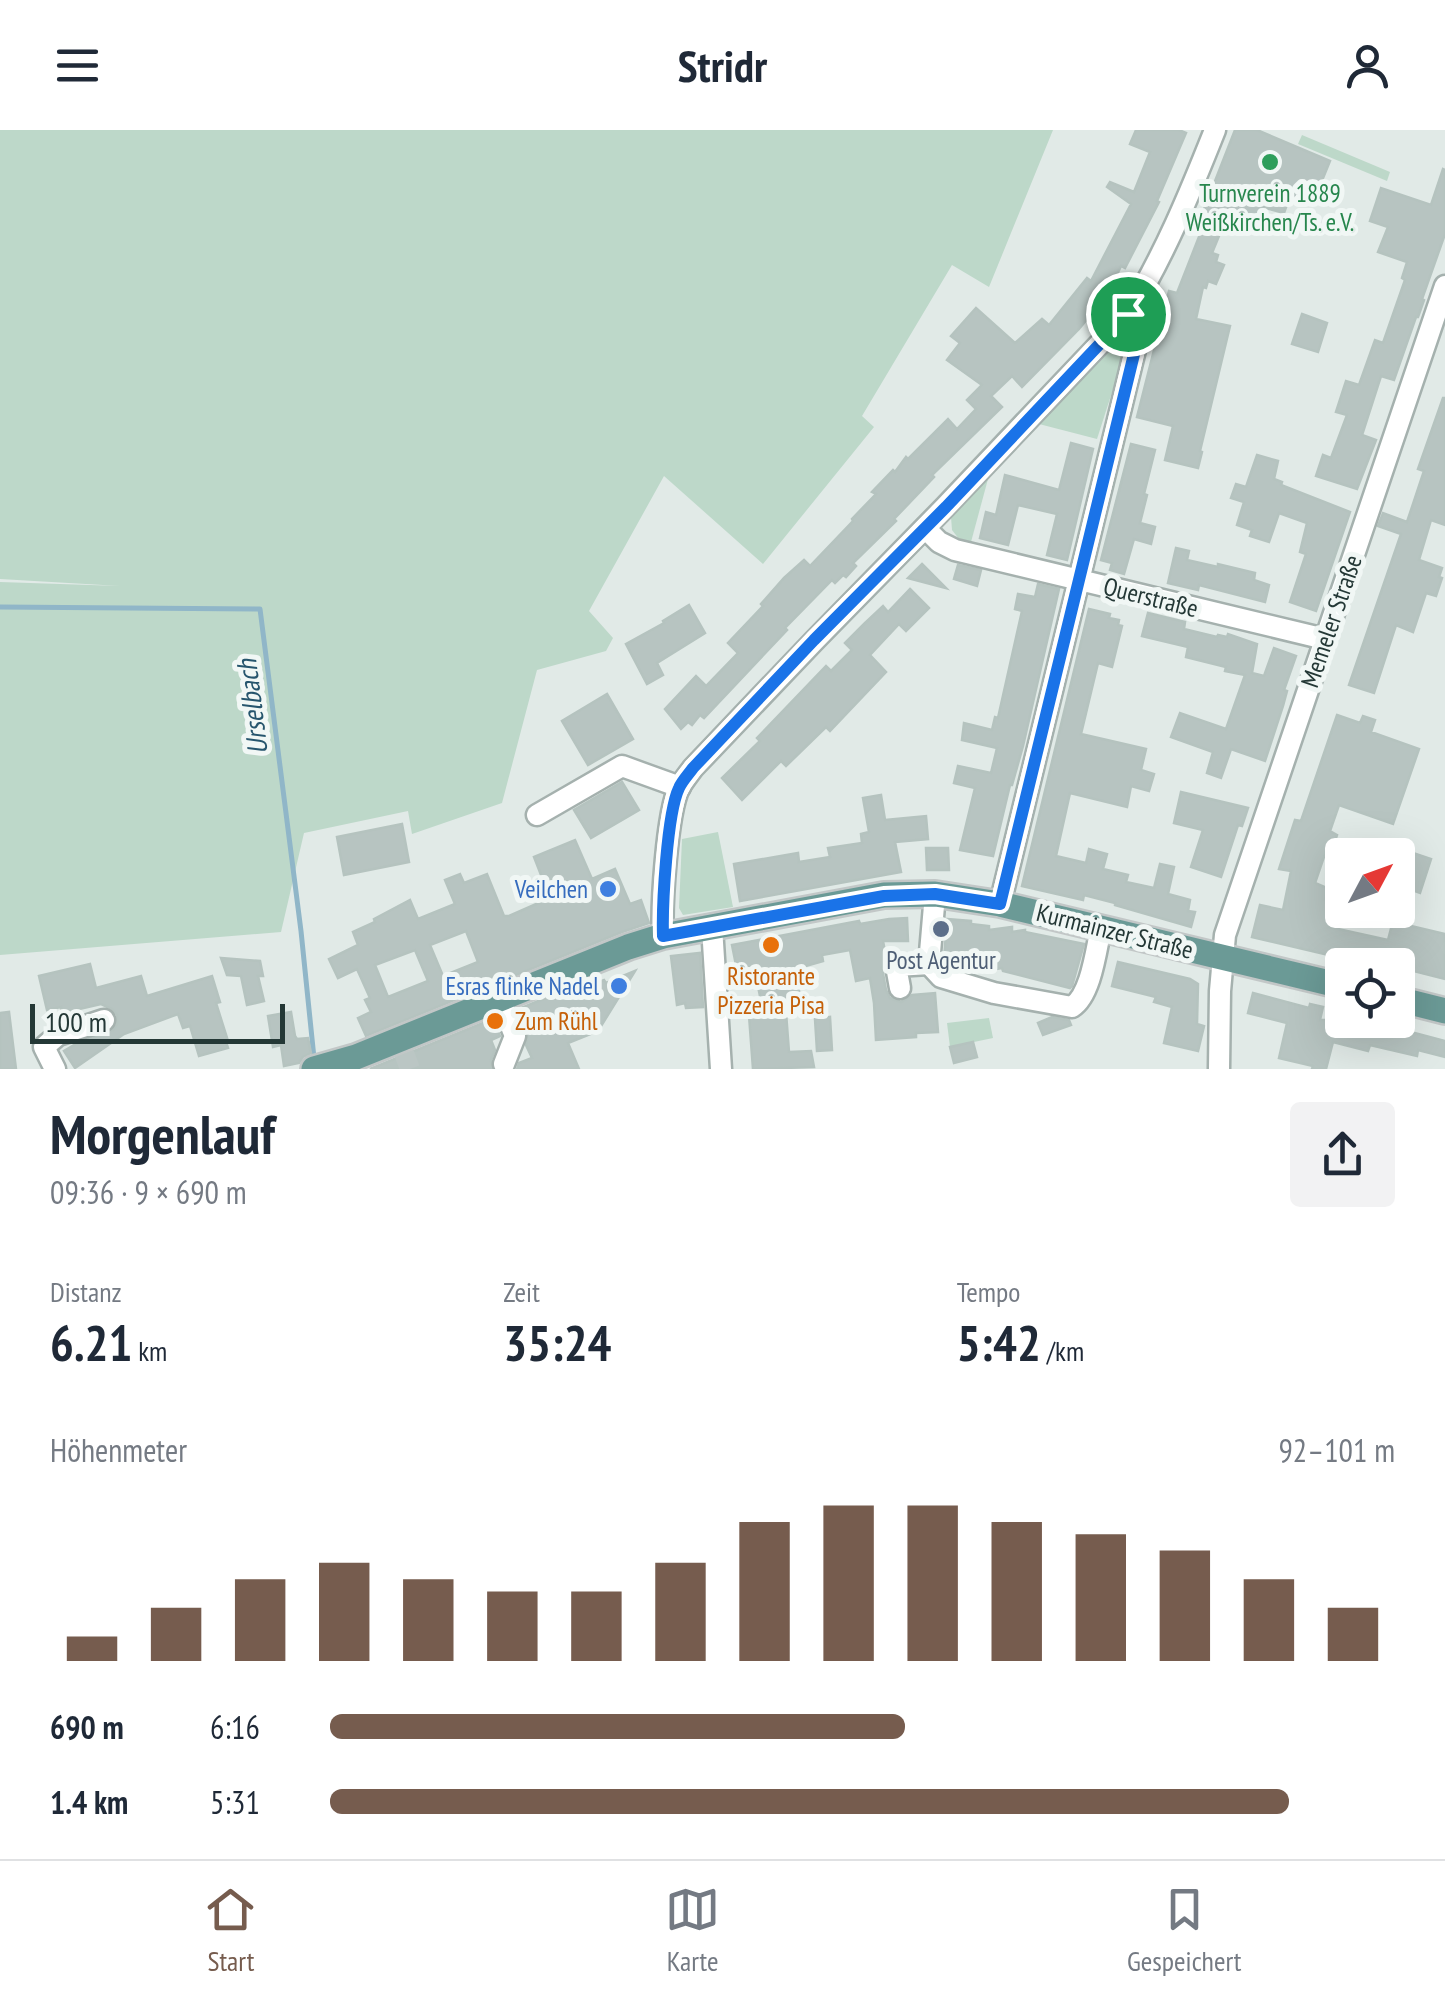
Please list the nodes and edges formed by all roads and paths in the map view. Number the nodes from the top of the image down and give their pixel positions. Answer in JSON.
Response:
{"nodes":[{"id":1,"x":1215,"y":130,"type":"edge"},
{"id":2,"x":1445,"y":286,"type":"edge"},
{"id":3,"x":1128,"y":314,"type":"junction"},
{"id":4,"x":924,"y":528,"type":"junction"},
{"id":5,"x":1079,"y":580,"type":"junction"},
{"id":6,"x":1325,"y":639,"type":"junction"},
{"id":7,"x":680,"y":786,"type":"junction"},
{"id":8,"x":538,"y":814,"type":"dead end"},
{"id":9,"x":935,"y":894,"type":"junction"},
{"id":10,"x":1000,"y":904,"type":"junction"},
{"id":11,"x":712,"y":927,"type":"junction"},
{"id":12,"x":1101,"y":928,"type":"junction"},
{"id":13,"x":663,"y":936,"type":"junction"},
{"id":14,"x":1222,"y":958,"type":"junction"},
{"id":15,"x":929,"y":964,"type":"junction"},
{"id":16,"x":1325,"y":982,"type":"edge"},
{"id":17,"x":900,"y":988,"type":"dead end"},
{"id":18,"x":500,"y":999,"type":"junction"},
{"id":19,"x":1415,"y":1004,"type":"edge"},
{"id":20,"x":1445,"y":1011,"type":"edge"},
{"id":21,"x":104,"y":1020,"type":"dead end"},
{"id":22,"x":504,"y":1064,"type":"dead end"},
{"id":23,"x":55,"y":1069,"type":"edge"},
{"id":24,"x":314,"y":1069,"type":"edge"},
{"id":25,"x":721,"y":1069,"type":"edge"},
{"id":26,"x":1218,"y":1069,"type":"edge"}],
"edges":[{"from":1,"to":3,"type":"street"},
{"from":2,"to":6,"type":"street","name":"Memeler Straße"},
{"from":3,"to":4,"type":"street"},
{"from":3,"to":5,"type":"street"},
{"from":4,"to":5,"type":"street","name":"Querstraße"},
{"from":4,"to":7,"type":"street"},
{"from":5,"to":6,"type":"street","name":"Querstraße"},
{"from":5,"to":10,"type":"street"},
{"from":6,"to":14,"type":"street","name":"Memeler Straße"},
{"from":7,"to":8,"type":"street"},
{"from":7,"to":13,"type":"street"},
{"from":9,"to":10,"type":"main road","name":"Kurmainzer Straße"},
{"from":9,"to":11,"type":"main road","name":"Kurmainzer Straße"},
{"from":9,"to":15,"type":"street"},
{"from":10,"to":12,"type":"main road","name":"Kurmainzer Straße"},
{"from":11,"to":13,"type":"main road","name":"Kurmainzer Straße"},
{"from":11,"to":25,"type":"street"},
{"from":12,"to":14,"type":"main road","name":"Kurmainzer Straße"},
{"from":12,"to":15,"type":"street"},
{"from":13,"to":18,"type":"main road","name":"Kurmainzer Straße"},
{"from":14,"to":16,"type":"main road","name":"Kurmainzer Straße"},
{"from":14,"to":26,"type":"street","name":"Memeler Straße"},
{"from":15,"to":17,"type":"street"},
{"from":18,"to":22,"type":"street"},
{"from":18,"to":24,"type":"main road","name":"Kurmainzer Straße"},
{"from":19,"to":20,"type":"main road"},
{"from":21,"to":23,"type":"street"}]}
